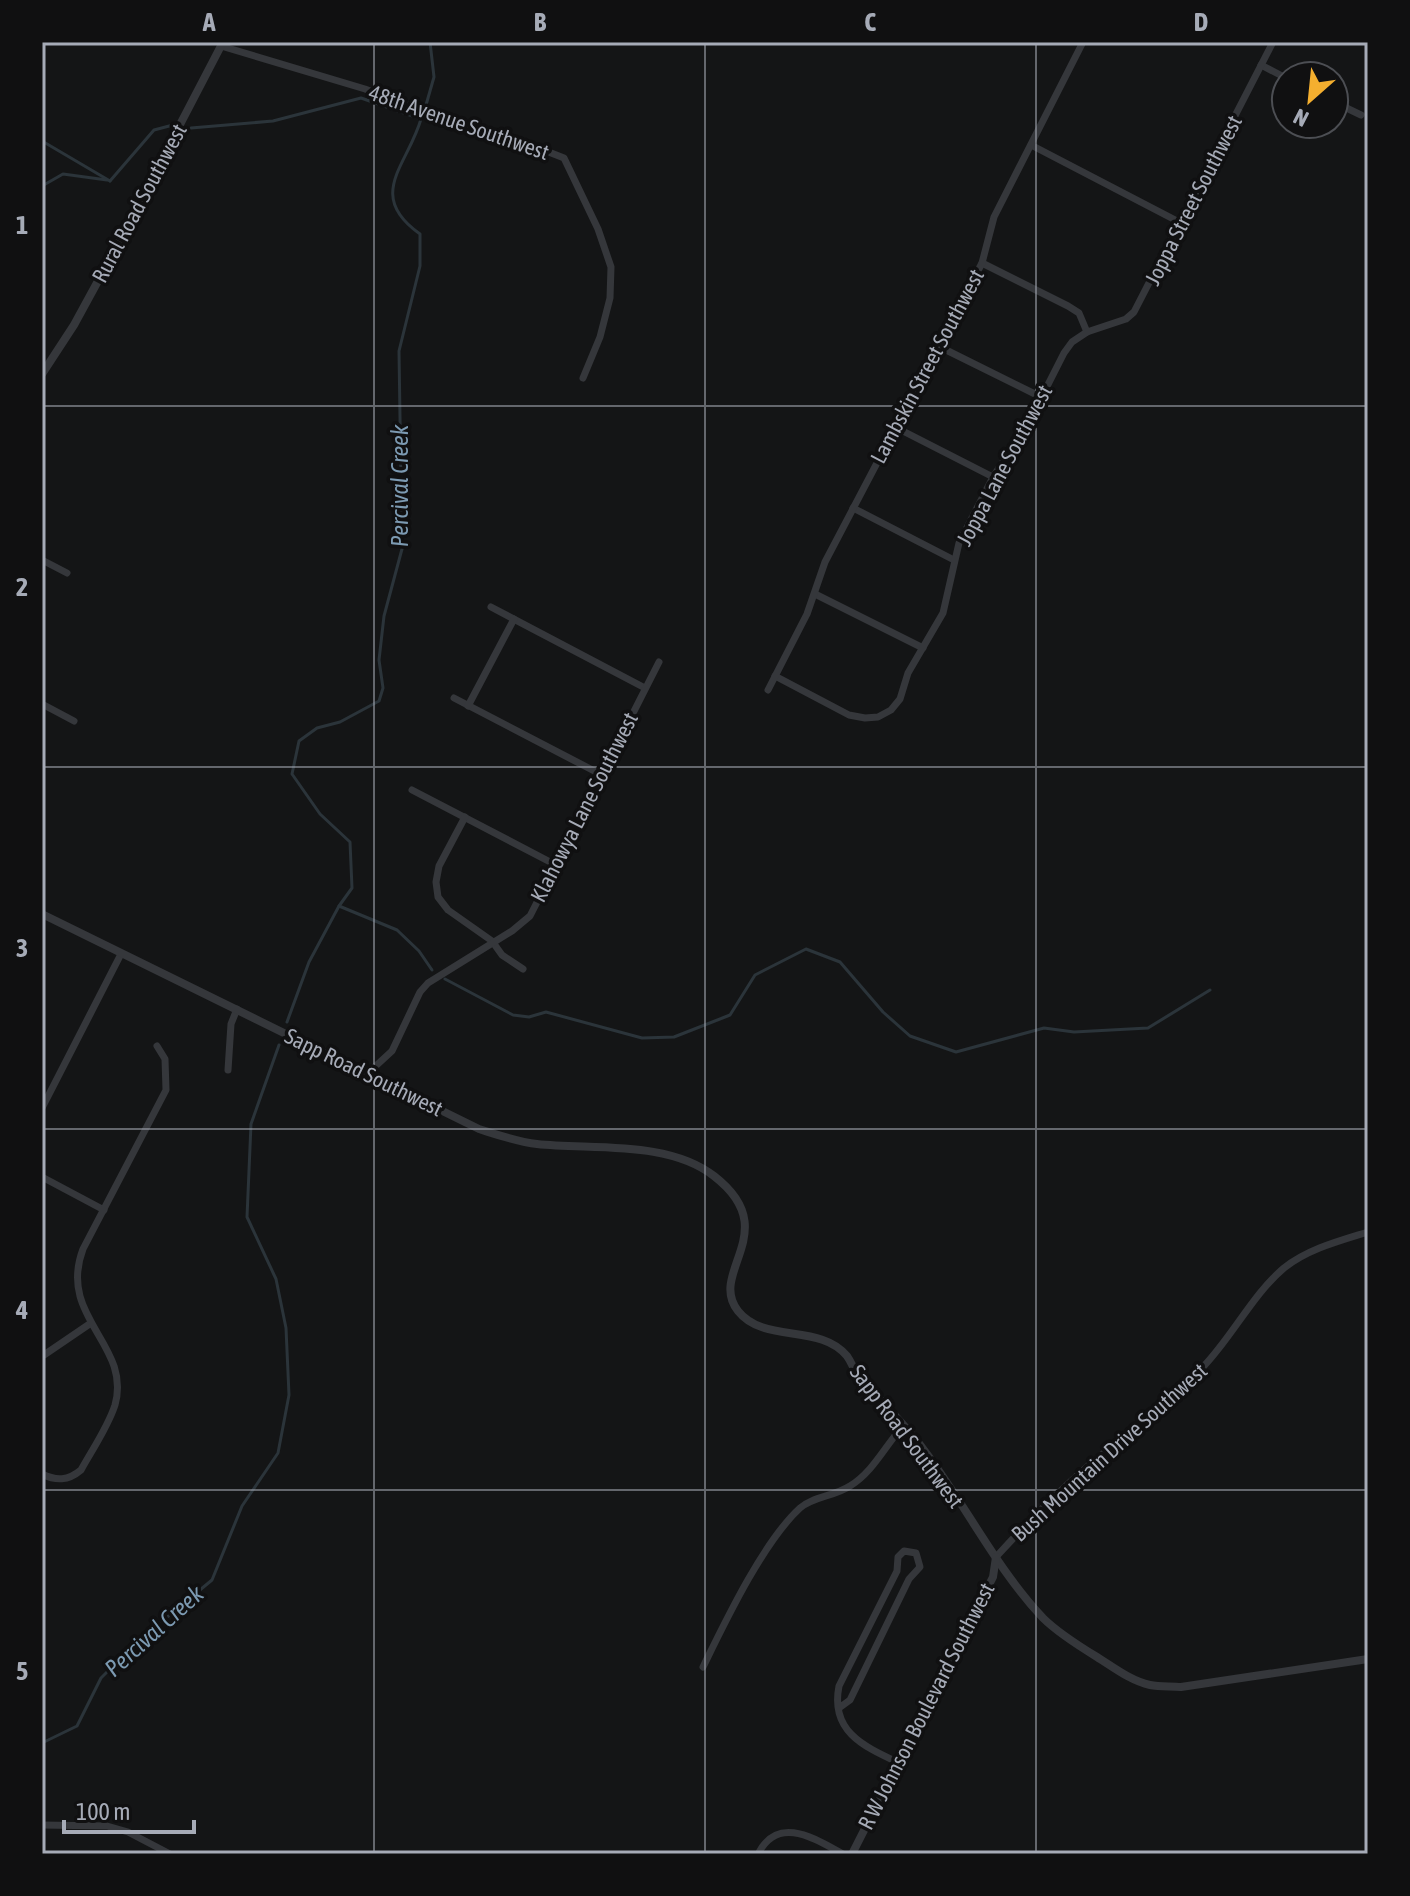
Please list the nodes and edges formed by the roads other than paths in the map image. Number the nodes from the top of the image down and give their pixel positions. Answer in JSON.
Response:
{"nodes":[{"id":1,"x":1083,"y":42,"type":"edge"},
{"id":2,"x":1273,"y":42,"type":"edge"},
{"id":3,"x":222,"y":44,"type":"edge"},
{"id":4,"x":1261,"y":65,"type":"junction"},
{"id":5,"x":1270,"y":70,"type":"edge"},
{"id":6,"x":1350,"y":110,"type":"edge"},
{"id":7,"x":1361,"y":115,"type":"dead end"},
{"id":8,"x":1031,"y":145,"type":"junction"},
{"id":9,"x":1181,"y":223,"type":"junction"},
{"id":10,"x":982,"y":263,"type":"junction"},
{"id":11,"x":1087,"y":332,"type":"junction"},
{"id":12,"x":936,"y":345,"type":"junction"},
{"id":13,"x":42,"y":352,"type":"edge"},
{"id":14,"x":50,"y":360,"type":"junction"},
{"id":15,"x":42,"y":374,"type":"edge"},
{"id":16,"x":583,"y":378,"type":"dead end"},
{"id":17,"x":1041,"y":397,"type":"junction"},
{"id":18,"x":895,"y":427,"type":"junction"},
{"id":19,"x":993,"y":477,"type":"junction"},
{"id":20,"x":853,"y":508,"type":"junction"},
{"id":21,"x":42,"y":560,"type":"edge"},
{"id":22,"x":954,"y":560,"type":"junction"},
{"id":23,"x":67,"y":573,"type":"dead end"},
{"id":24,"x":815,"y":594,"type":"junction"},
{"id":25,"x":491,"y":607,"type":"dead end"},
{"id":26,"x":514,"y":619,"type":"junction"},
{"id":27,"x":923,"y":648,"type":"junction"},
{"id":28,"x":659,"y":662,"type":"dead end"},
{"id":29,"x":775,"y":676,"type":"junction"},
{"id":30,"x":645,"y":688,"type":"junction"},
{"id":31,"x":768,"y":690,"type":"dead end"},
{"id":32,"x":454,"y":698,"type":"dead end"},
{"id":33,"x":42,"y":704,"type":"edge"},
{"id":34,"x":468,"y":706,"type":"junction"},
{"id":35,"x":74,"y":721,"type":"dead end"},
{"id":36,"x":600,"y":774,"type":"junction"},
{"id":37,"x":412,"y":790,"type":"dead end"},
{"id":38,"x":465,"y":817,"type":"junction"},
{"id":39,"x":554,"y":864,"type":"junction"},
{"id":40,"x":42,"y":914,"type":"edge"},
{"id":41,"x":492,"y":941,"type":"junction"},
{"id":42,"x":121,"y":954,"type":"junction"},
{"id":43,"x":523,"y":969,"type":"dead end"},
{"id":44,"x":237,"y":1009,"type":"junction"},
{"id":45,"x":157,"y":1046,"type":"dead end"},
{"id":46,"x":228,"y":1070,"type":"dead end"},
{"id":47,"x":367,"y":1074,"type":"junction"},
{"id":48,"x":42,"y":1108,"type":"edge"},
{"id":49,"x":42,"y":1177,"type":"edge"},
{"id":50,"x":104,"y":1210,"type":"junction"},
{"id":51,"x":1368,"y":1232,"type":"edge"},
{"id":52,"x":91,"y":1323,"type":"junction"},
{"id":53,"x":44,"y":1355,"type":"dead end"},
{"id":54,"x":903,"y":1426,"type":"junction"},
{"id":55,"x":42,"y":1474,"type":"edge"},
{"id":56,"x":996,"y":1557,"type":"junction"},
{"id":57,"x":1368,"y":1659,"type":"edge"},
{"id":58,"x":703,"y":1667,"type":"dead end"},
{"id":59,"x":839,"y":1708,"type":"junction"},
{"id":60,"x":897,"y":1762,"type":"junction"},
{"id":61,"x":42,"y":1825,"type":"edge"},
{"id":62,"x":170,"y":1854,"type":"edge"},
{"id":63,"x":758,"y":1854,"type":"edge"},
{"id":64,"x":843,"y":1854,"type":"edge"},
{"id":65,"x":852,"y":1854,"type":"edge"}],
"edges":[{"from":1,"to":8,"type":"street","name":"Lambskin Street Southwest"},
{"from":2,"to":4,"type":"street","name":"Joppa Street Southwest"},
{"from":3,"to":14,"type":"street","name":"Rural Road Southwest"},
{"from":3,"to":16,"type":"street","name":"48th Avenue Southwest"},
{"from":4,"to":5,"type":"street"},
{"from":4,"to":9,"type":"street","name":"Joppa Street Southwest"},
{"from":6,"to":7,"type":"street"},
{"from":8,"to":9,"type":"street"},
{"from":8,"to":10,"type":"street","name":"Lambskin Street Southwest"},
{"from":9,"to":11,"type":"street","name":"Joppa Street Southwest"},
{"from":10,"to":11,"type":"street"},
{"from":10,"to":12,"type":"street","name":"Lambskin Street Southwest"},
{"from":11,"to":17,"type":"street","name":"Joppa Lane Southwest"},
{"from":12,"to":17,"type":"street"},
{"from":12,"to":18,"type":"street","name":"Lambskin Street Southwest"},
{"from":13,"to":14,"type":"street"},
{"from":14,"to":15,"type":"street"},
{"from":17,"to":19,"type":"street","name":"Joppa Lane Southwest"},
{"from":18,"to":19,"type":"street"},
{"from":18,"to":20,"type":"street","name":"Lambskin Street Southwest"},
{"from":19,"to":22,"type":"street","name":"Joppa Lane Southwest"},
{"from":20,"to":22,"type":"street"},
{"from":20,"to":24,"type":"street","name":"Lambskin Street Southwest"},
{"from":21,"to":23,"type":"street"},
{"from":22,"to":27,"type":"street","name":"Joppa Lane Southwest"},
{"from":24,"to":27,"type":"street"},
{"from":24,"to":29,"type":"street","name":"Lambskin Street Southwest"},
{"from":25,"to":26,"type":"street"},
{"from":26,"to":30,"type":"street"},
{"from":26,"to":34,"type":"street"},
{"from":27,"to":29,"type":"street","name":"Joppa Lane Southwest"},
{"from":28,"to":30,"type":"street","name":"Klahowya Lane Southwest"},
{"from":29,"to":31,"type":"street","name":"Lambskin Street Southwest"},
{"from":30,"to":36,"type":"street","name":"Klahowya Lane Southwest"},
{"from":32,"to":34,"type":"street"},
{"from":33,"to":35,"type":"street"},
{"from":34,"to":36,"type":"street"},
{"from":36,"to":39,"type":"street","name":"Klahowya Lane Southwest"},
{"from":37,"to":38,"type":"street"},
{"from":38,"to":39,"type":"street"},
{"from":38,"to":41,"type":"street"},
{"from":39,"to":41,"type":"street","name":"Klahowya Lane Southwest"},
{"from":40,"to":42,"type":"street","name":"Sapp Road Southwest"},
{"from":41,"to":43,"type":"street"},
{"from":41,"to":47,"type":"street","name":"Klahowya Lane Southwest"},
{"from":42,"to":44,"type":"street","name":"Sapp Road Southwest"},
{"from":42,"to":48,"type":"street"},
{"from":44,"to":46,"type":"street"},
{"from":44,"to":47,"type":"street","name":"Sapp Road Southwest"},
{"from":45,"to":50,"type":"street"},
{"from":47,"to":54,"type":"street","name":"Sapp Road Southwest"},
{"from":49,"to":50,"type":"street"},
{"from":50,"to":52,"type":"street"},
{"from":51,"to":56,"type":"street","name":"Bush Mountain Drive Southwest"},
{"from":52,"to":53,"type":"street"},
{"from":52,"to":55,"type":"street"},
{"from":54,"to":56,"type":"street","name":"Sapp Road Southwest"},
{"from":54,"to":58,"type":"street"},
{"from":56,"to":57,"type":"street","name":"Sapp Road Southwest"},
{"from":56,"to":60,"type":"street","name":"R W Johnson Boulevard Southwest"},
{"from":59,"to":59,"type":"street"},
{"from":59,"to":60,"type":"street"},
{"from":60,"to":65,"type":"street","name":"R W Johnson Boulevard Southwest"},
{"from":61,"to":62,"type":"street"},
{"from":63,"to":64,"type":"street"}]}
